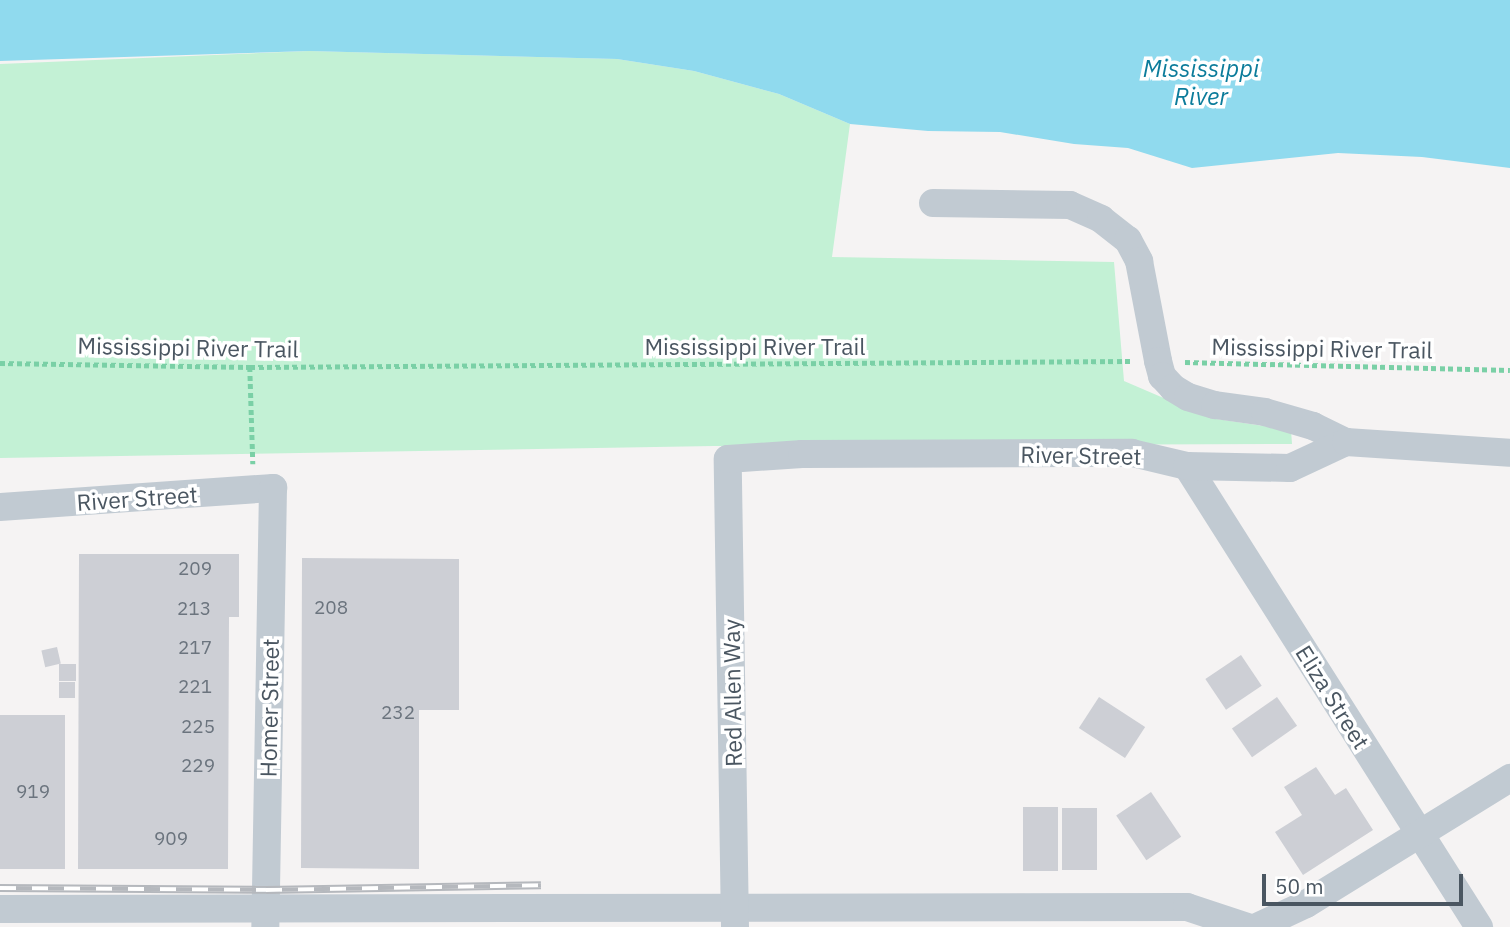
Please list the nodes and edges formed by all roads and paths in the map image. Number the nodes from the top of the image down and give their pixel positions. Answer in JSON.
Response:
{"nodes":[{"id":1,"x":933,"y":203,"type":"dead end"},
{"id":2,"x":1158,"y":361,"type":"junction"},
{"id":3,"x":0,"y":363,"type":"edge"},
{"id":4,"x":250,"y":366,"type":"junction"},
{"id":5,"x":1510,"y":370,"type":"edge"},
{"id":6,"x":1346,"y":442,"type":"junction"},
{"id":7,"x":1510,"y":453,"type":"edge"},
{"id":8,"x":729,"y":459,"type":"joint"},
{"id":9,"x":1188,"y":467,"type":"junction"},
{"id":10,"x":273,"y":488,"type":"junction"},
{"id":11,"x":0,"y":507,"type":"edge"},
{"id":12,"x":1510,"y":778,"type":"edge"},
{"id":13,"x":1420,"y":834,"type":"junction"},
{"id":14,"x":0,"y":908,"type":"edge"},
{"id":15,"x":735,"y":917,"type":"edge"},
{"id":16,"x":265,"y":918,"type":"edge"},
{"id":17,"x":1247,"y":927,"type":"edge"},
{"id":18,"x":1257,"y":927,"type":"edge"},
{"id":19,"x":1479,"y":927,"type":"edge"}],
"edges":[{"from":1,"to":2,"type":"street"},
{"from":2,"to":4,"type":"path","name":"Mississippi River Trail"},
{"from":2,"to":5,"type":"path","name":"Mississippi River Trail"},
{"from":2,"to":6,"type":"street"},
{"from":3,"to":4,"type":"path","name":"Mississippi River Trail"},
{"from":4,"to":10,"type":"path"},
{"from":6,"to":7,"type":"street","name":"River Street"},
{"from":6,"to":9,"type":"street","name":"River Street"},
{"from":8,"to":9,"type":"street","name":"River Street"},
{"from":8,"to":15,"type":"street","name":"Red Allen Way"},
{"from":9,"to":13,"type":"street","name":"Eliza Street"},
{"from":10,"to":11,"type":"street","name":"River Street"},
{"from":10,"to":16,"type":"street","name":"Homer Street"},
{"from":12,"to":13,"type":"street"},
{"from":13,"to":18,"type":"street"},
{"from":13,"to":19,"type":"street","name":"Eliza Street"},
{"from":14,"to":16,"type":"street"},
{"from":15,"to":16,"type":"street"},
{"from":15,"to":17,"type":"street"}]}
